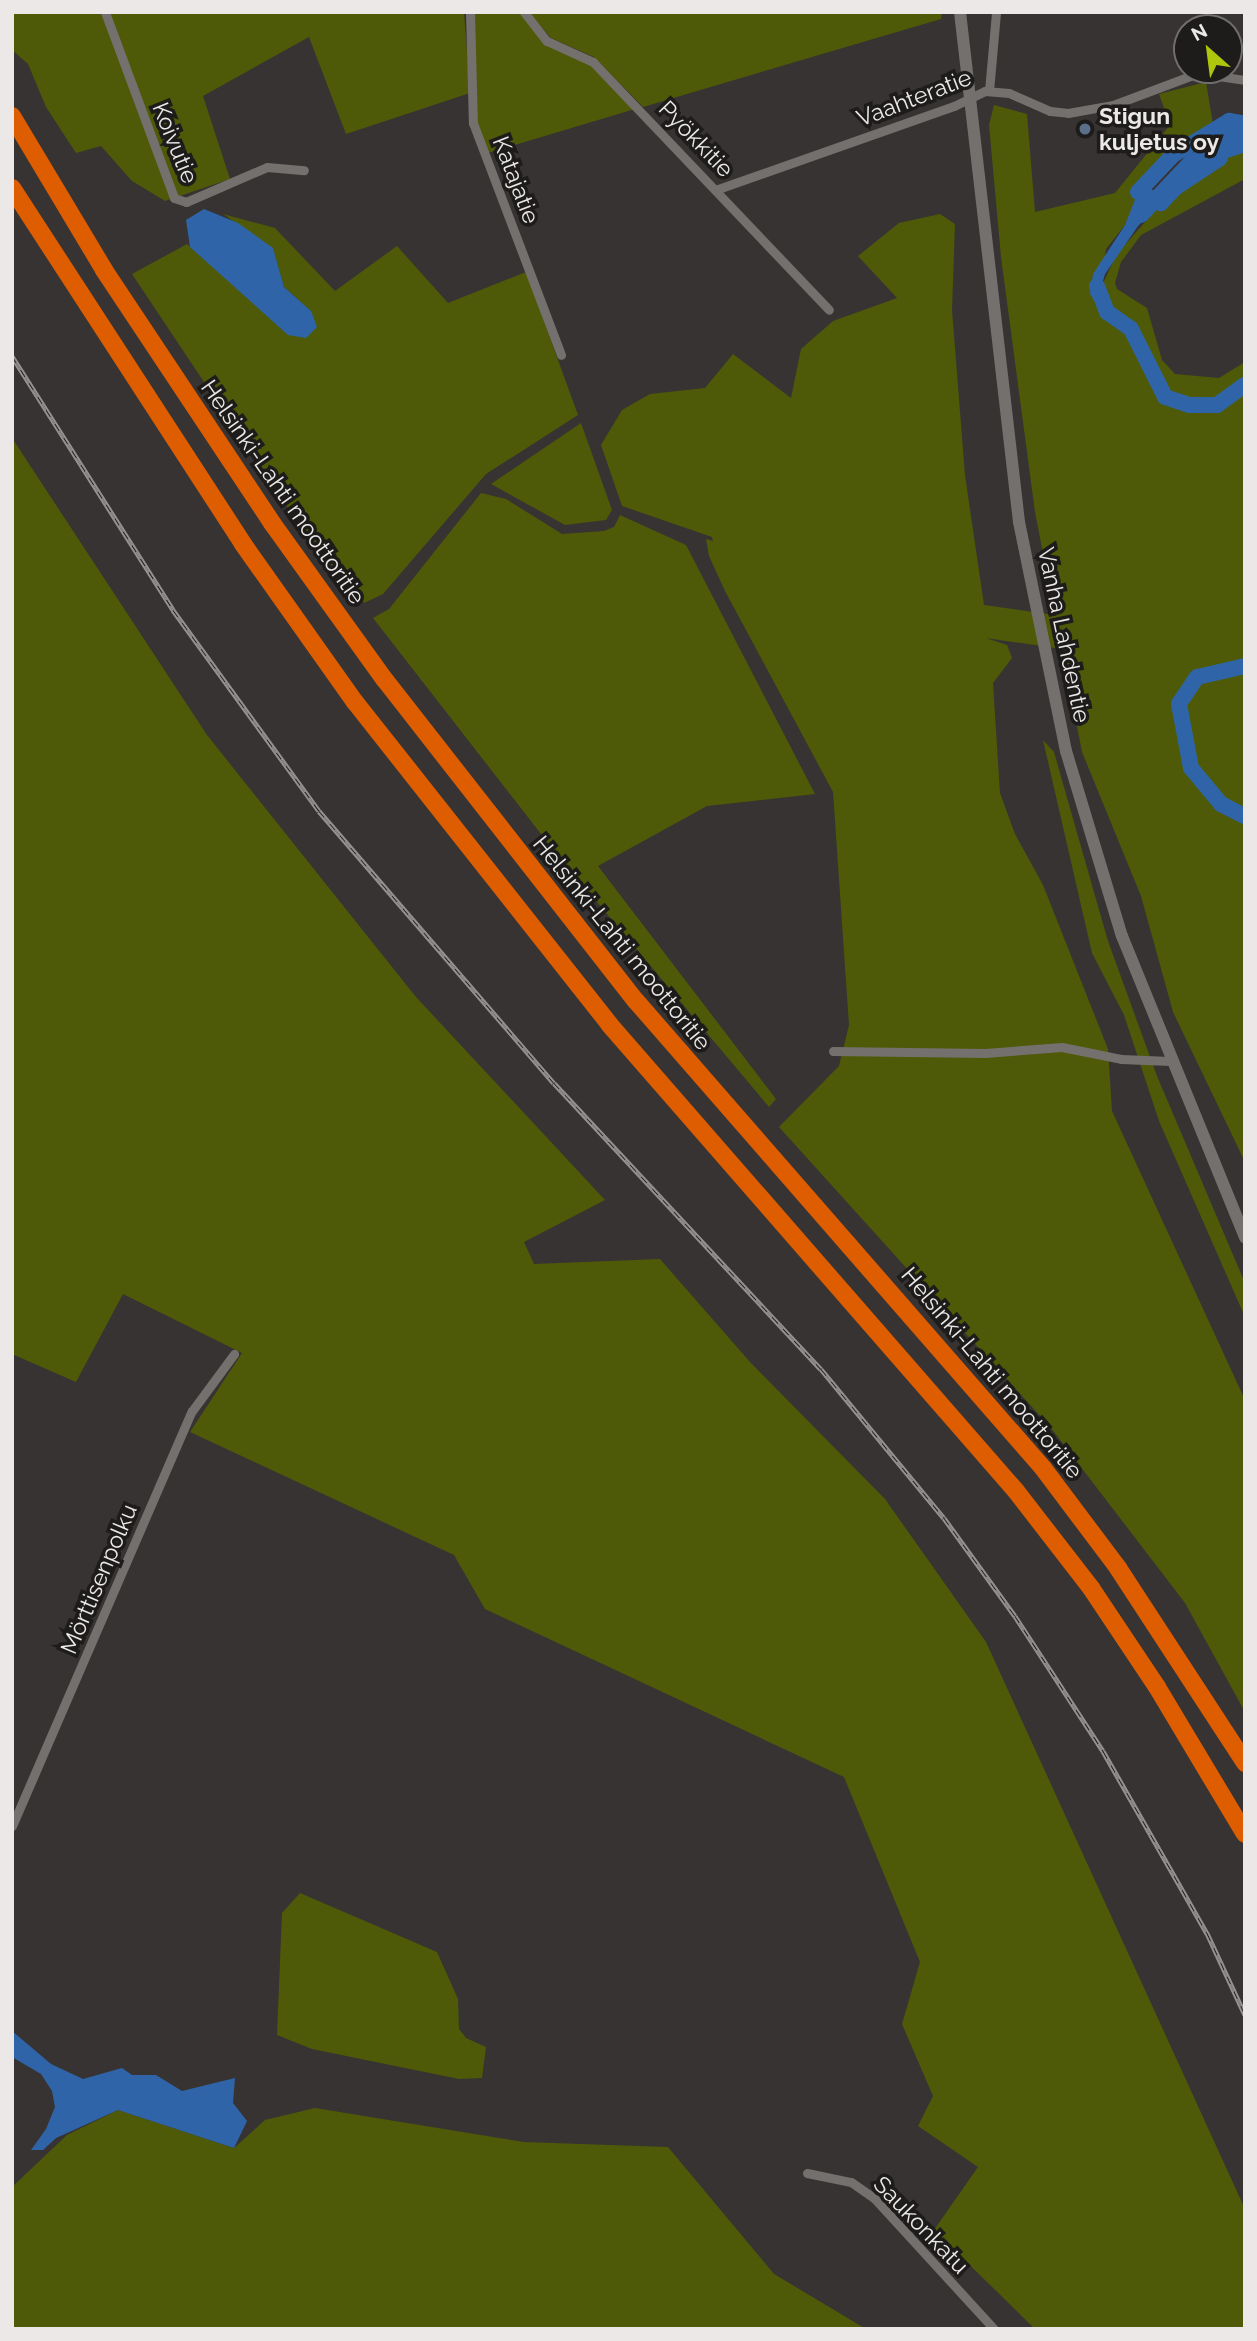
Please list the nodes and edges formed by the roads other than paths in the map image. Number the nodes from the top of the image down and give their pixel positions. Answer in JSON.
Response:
{"nodes":[{"id":1,"x":104,"y":12,"type":"edge"},
{"id":2,"x":470,"y":12,"type":"edge"},
{"id":3,"x":524,"y":12,"type":"edge"},
{"id":4,"x":960,"y":12,"type":"edge"},
{"id":5,"x":996,"y":12,"type":"edge"},
{"id":6,"x":1245,"y":80,"type":"edge"},
{"id":7,"x":989,"y":91,"type":"junction"},
{"id":8,"x":970,"y":98,"type":"junction"},
{"id":9,"x":12,"y":116,"type":"edge"},
{"id":10,"x":304,"y":170,"type":"dead end"},
{"id":11,"x":12,"y":188,"type":"edge"},
{"id":12,"x":718,"y":188,"type":"junction"},
{"id":13,"x":830,"y":310,"type":"dead end"},
{"id":14,"x":561,"y":355,"type":"dead end"},
{"id":15,"x":833,"y":1051,"type":"dead end"},
{"id":16,"x":1170,"y":1060,"type":"junction"},
{"id":17,"x":1245,"y":1238,"type":"edge"},
{"id":18,"x":234,"y":1354,"type":"dead end"},
{"id":19,"x":1245,"y":1763,"type":"edge"},
{"id":20,"x":12,"y":1826,"type":"edge"},
{"id":21,"x":1245,"y":1834,"type":"edge"},
{"id":22,"x":807,"y":2173,"type":"dead end"},
{"id":23,"x":994,"y":2329,"type":"edge"}],
"edges":[{"from":1,"to":10,"type":"street","name":"Koivutie"},
{"from":2,"to":14,"type":"street","name":"Katajatie"},
{"from":3,"to":12,"type":"street","name":"Pyökkitie"},
{"from":4,"to":8,"type":"main road","name":"Vanha Lahdentie"},
{"from":5,"to":7,"type":"street"},
{"from":6,"to":7,"type":"street","name":"Vaahteratie"},
{"from":7,"to":8,"type":"street","name":"Vaahteratie"},
{"from":8,"to":12,"type":"street","name":"Vaahteratie"},
{"from":8,"to":16,"type":"main road","name":"Vanha Lahdentie"},
{"from":9,"to":19,"type":"highway","name":"Helsinki-Lahti moottoritie"},
{"from":11,"to":21,"type":"highway"},
{"from":12,"to":13,"type":"street","name":"Pyökkitie"},
{"from":15,"to":16,"type":"street"},
{"from":16,"to":17,"type":"main road","name":"Vanha Lahdentie"},
{"from":18,"to":20,"type":"street","name":"Mörttisenpolku"},
{"from":22,"to":23,"type":"street","name":"Saukonkatu"}]}
